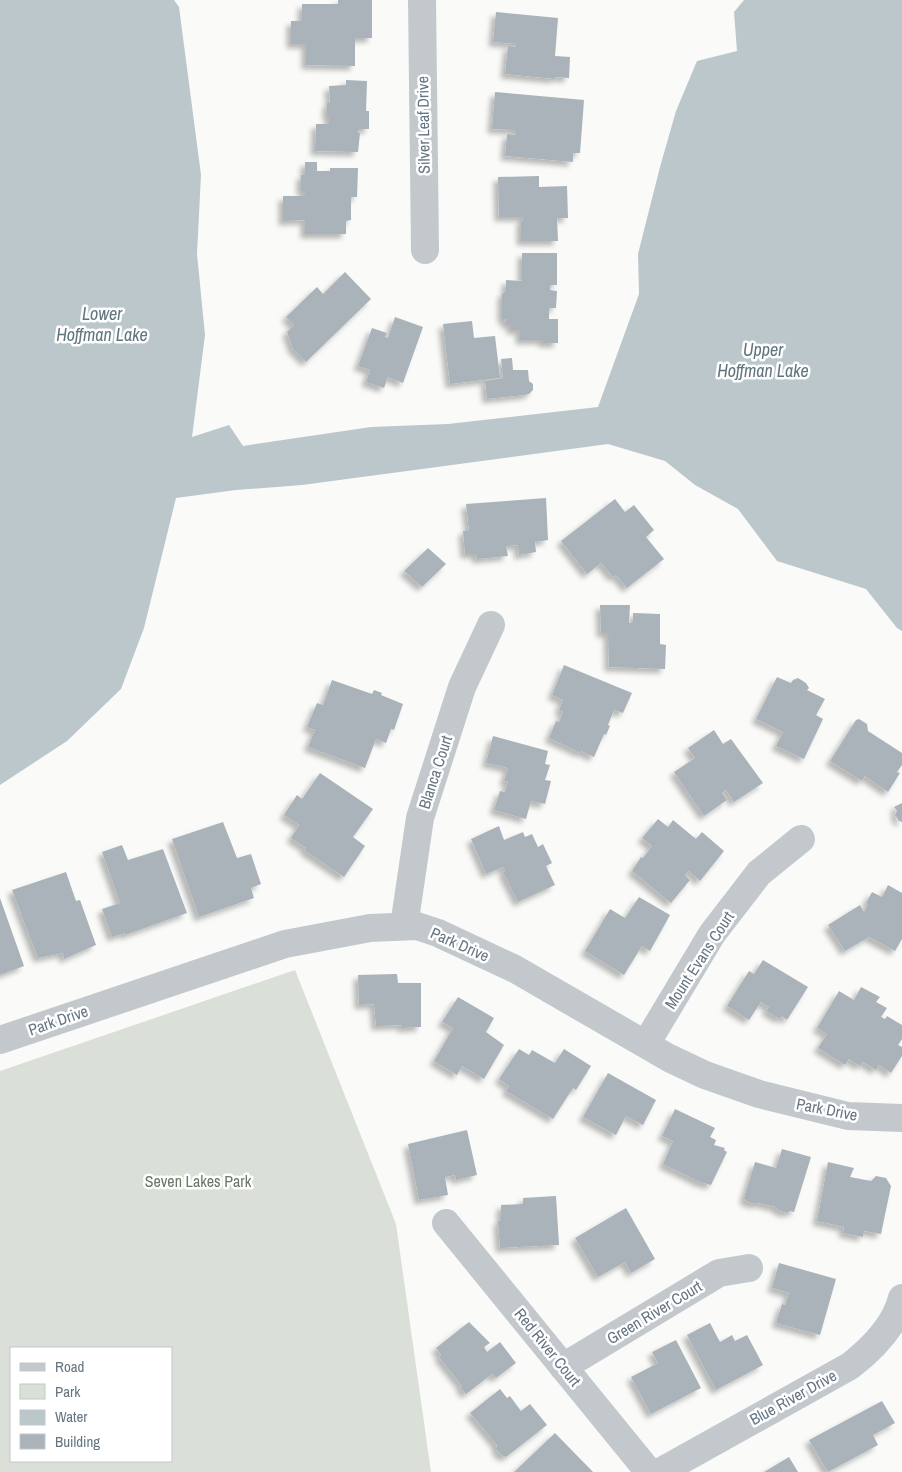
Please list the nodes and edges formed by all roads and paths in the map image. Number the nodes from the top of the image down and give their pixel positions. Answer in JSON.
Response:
{"nodes":[{"id":1,"x":422,"y":0,"type":"edge"},
{"id":2,"x":425,"y":250,"type":"dead end"},
{"id":3,"x":491,"y":625,"type":"dead end"},
{"id":4,"x":801,"y":839,"type":"dead end"},
{"id":5,"x":404,"y":926,"type":"junction"},
{"id":6,"x":0,"y":1040,"type":"edge"},
{"id":7,"x":646,"y":1044,"type":"junction"},
{"id":8,"x":902,"y":1118,"type":"edge"},
{"id":9,"x":446,"y":1223,"type":"dead end"},
{"id":10,"x":749,"y":1268,"type":"dead end"},
{"id":11,"x":902,"y":1298,"type":"edge"},
{"id":12,"x":563,"y":1366,"type":"junction"},
{"id":13,"x":649,"y":1472,"type":"edge"},
{"id":14,"x":660,"y":1472,"type":"edge"}],
"edges":[{"from":1,"to":2,"type":"street","name":"Silver Leaf Drive"},
{"from":3,"to":5,"type":"street","name":"Blanca Court"},
{"from":4,"to":7,"type":"street","name":"Mount Evans Court"},
{"from":5,"to":6,"type":"street","name":"Park Drive"},
{"from":5,"to":7,"type":"street","name":"Park Drive"},
{"from":7,"to":8,"type":"street","name":"Park Drive"},
{"from":9,"to":12,"type":"street","name":"Red River Court"},
{"from":10,"to":12,"type":"street","name":"Green River Court"},
{"from":11,"to":14,"type":"street","name":"Blue River Drive"},
{"from":12,"to":13,"type":"street","name":"Red River Court"}]}
